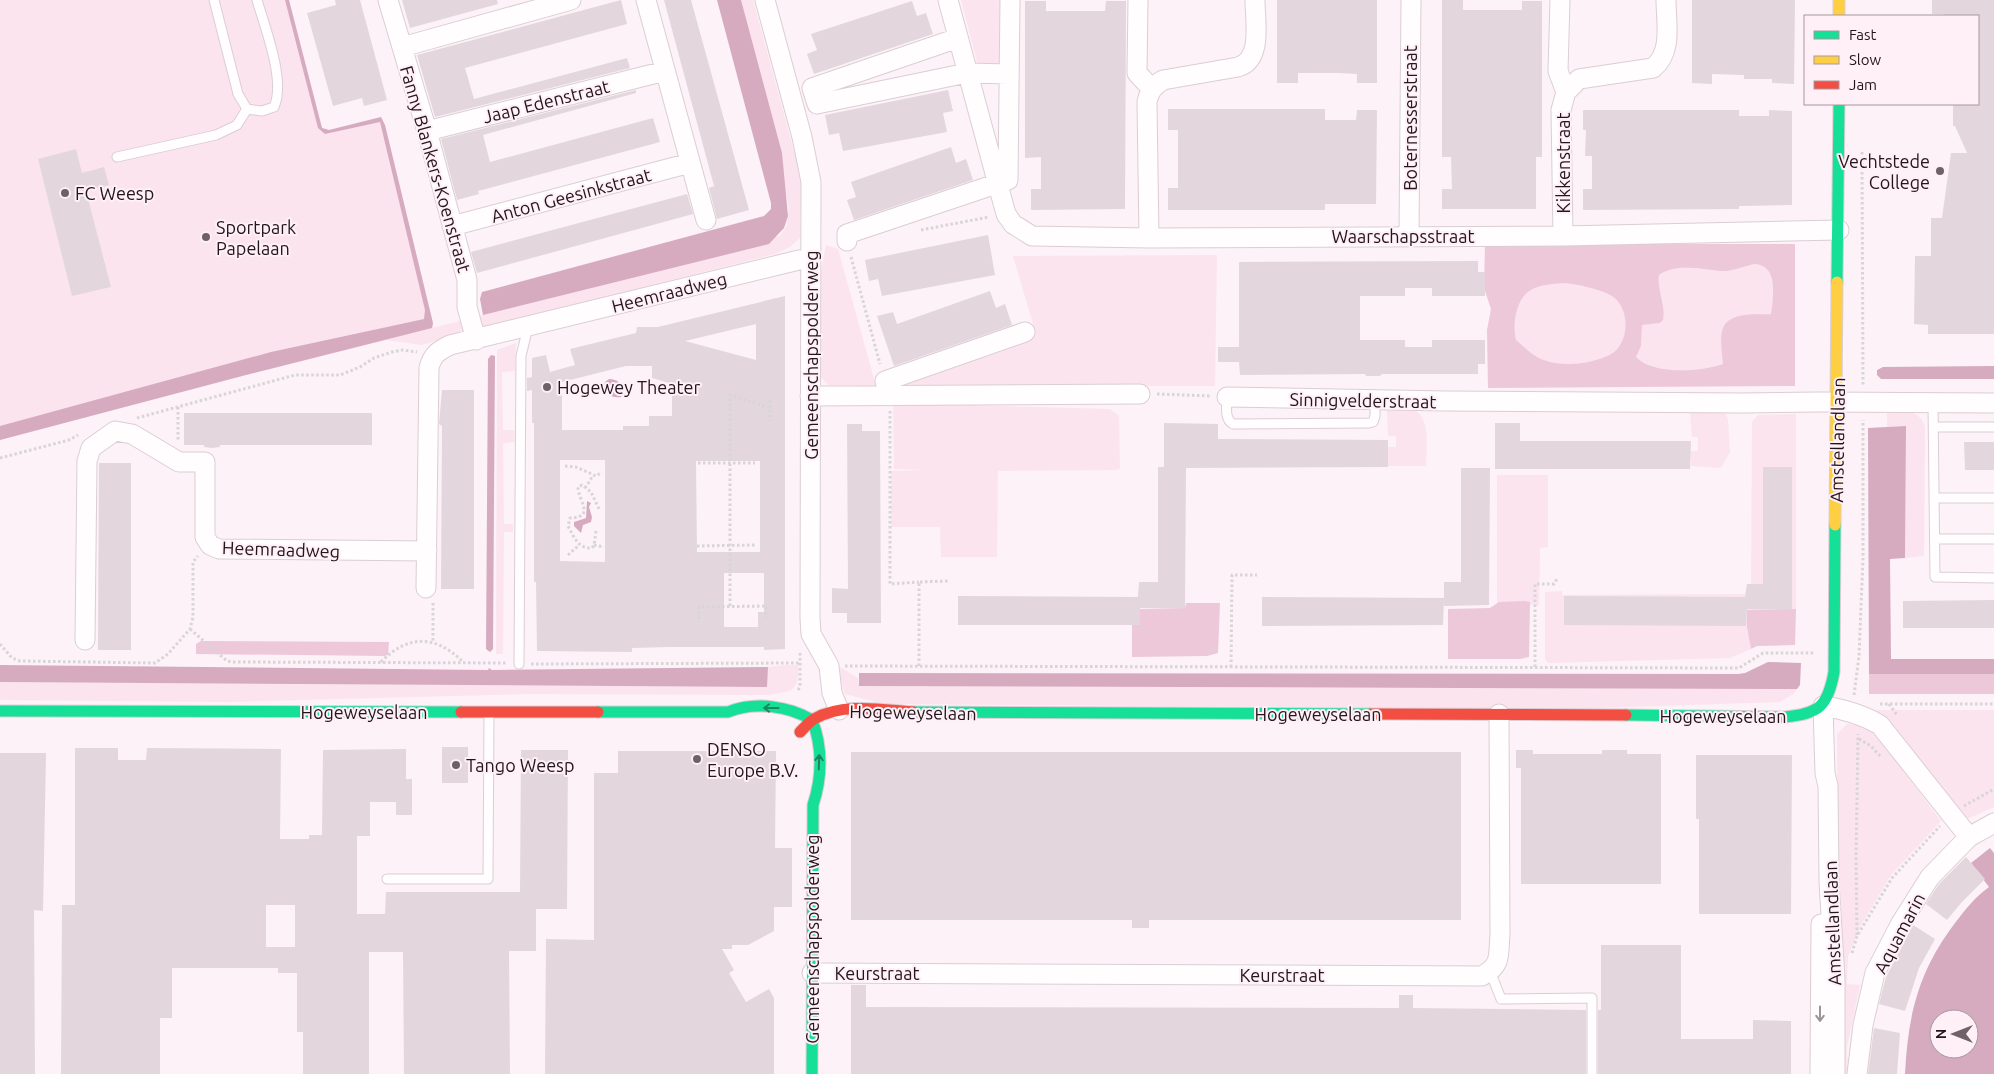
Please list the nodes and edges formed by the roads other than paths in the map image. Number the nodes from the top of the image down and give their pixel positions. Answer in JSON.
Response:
{"nodes":[{"id":1,"x":214,"y":0,"type":"edge"},
{"id":2,"x":257,"y":0,"type":"edge"},
{"id":3,"x":388,"y":0,"type":"edge"},
{"id":4,"x":571,"y":0,"type":"edge"},
{"id":5,"x":646,"y":0,"type":"edge"},
{"id":6,"x":765,"y":0,"type":"edge"},
{"id":7,"x":948,"y":0,"type":"edge"},
{"id":8,"x":1010,"y":0,"type":"edge"},
{"id":9,"x":1138,"y":0,"type":"edge"},
{"id":10,"x":1255,"y":0,"type":"edge"},
{"id":11,"x":1411,"y":0,"type":"edge"},
{"id":12,"x":1560,"y":0,"type":"edge"},
{"id":13,"x":1666,"y":0,"type":"edge"},
{"id":14,"x":1839,"y":0,"type":"edge"},
{"id":15,"x":1839,"y":15,"type":"edge"},
{"id":16,"x":958,"y":38,"type":"junction"},
{"id":17,"x":402,"y":48,"type":"junction"},
{"id":18,"x":665,"y":71,"type":"junction"},
{"id":19,"x":967,"y":73,"type":"junction"},
{"id":20,"x":1009,"y":74,"type":"junction"},
{"id":21,"x":1152,"y":89,"type":"junction"},
{"id":22,"x":1566,"y":92,"type":"junction"},
{"id":23,"x":814,"y":95,"type":"junction"},
{"id":24,"x":793,"y":103,"type":"junction"},
{"id":25,"x":1839,"y":105,"type":"edge"},
{"id":26,"x":247,"y":109,"type":"junction"},
{"id":27,"x":427,"y":131,"type":"junction"},
{"id":28,"x":117,"y":157,"type":"dead end"},
{"id":29,"x":690,"y":163,"type":"junction"},
{"id":30,"x":998,"y":184,"type":"junction"},
{"id":31,"x":706,"y":220,"type":"dead end"},
{"id":32,"x":452,"y":226,"type":"junction"},
{"id":33,"x":1839,"y":230,"type":"junction"},
{"id":34,"x":1409,"y":236,"type":"junction"},
{"id":35,"x":1563,"y":236,"type":"junction"},
{"id":36,"x":1149,"y":238,"type":"junction"},
{"id":37,"x":847,"y":241,"type":"road end"},
{"id":38,"x":811,"y":259,"type":"junction"},
{"id":39,"x":528,"y":327,"type":"junction"},
{"id":40,"x":1025,"y":332,"type":"dead end"},
{"id":41,"x":476,"y":340,"type":"junction"},
{"id":42,"x":887,"y":389,"type":"junction"},
{"id":43,"x":1140,"y":394,"type":"road end"},
{"id":44,"x":810,"y":396,"type":"junction"},
{"id":45,"x":1226,"y":397,"type":"joint"},
{"id":46,"x":1375,"y":400,"type":"junction"},
{"id":47,"x":1838,"y":402,"type":"junction"},
{"id":48,"x":1934,"y":403,"type":"junction"},
{"id":49,"x":1994,"y":403,"type":"edge"},
{"id":50,"x":1934,"y":427,"type":"junction"},
{"id":51,"x":1994,"y":427,"type":"edge"},
{"id":52,"x":1934,"y":498,"type":"junction"},
{"id":53,"x":1994,"y":498,"type":"edge"},
{"id":54,"x":1935,"y":539,"type":"junction"},
{"id":55,"x":1994,"y":539,"type":"edge"},
{"id":56,"x":427,"y":551,"type":"junction"},
{"id":57,"x":1994,"y":578,"type":"edge"},
{"id":58,"x":426,"y":588,"type":"road end"},
{"id":59,"x":85,"y":640,"type":"dead end"},
{"id":60,"x":519,"y":664,"type":"road end"},
{"id":61,"x":1823,"y":706,"type":"junction"},
{"id":62,"x":839,"y":710,"type":"junction"},
{"id":63,"x":0,"y":711,"type":"edge"},
{"id":64,"x":489,"y":711,"type":"junction"},
{"id":65,"x":728,"y":712,"type":"junction"},
{"id":66,"x":1499,"y":714,"type":"junction"},
{"id":67,"x":744,"y":719,"type":"dead end"},
{"id":68,"x":812,"y":720,"type":"junction"},
{"id":69,"x":789,"y":724,"type":"dead end"},
{"id":70,"x":1825,"y":773,"type":"junction"},
{"id":71,"x":807,"y":776,"type":"dead end"},
{"id":72,"x":813,"y":805,"type":"junction"},
{"id":73,"x":1994,"y":822,"type":"edge"},
{"id":74,"x":1969,"y":837,"type":"junction"},
{"id":75,"x":387,"y":879,"type":"dead end"},
{"id":76,"x":1490,"y":971,"type":"junction"},
{"id":77,"x":812,"y":973,"type":"junction"},
{"id":78,"x":812,"y":1074,"type":"edge"},
{"id":79,"x":1592,"y":1074,"type":"edge"},
{"id":80,"x":1820,"y":1074,"type":"edge"},
{"id":81,"x":1835,"y":1074,"type":"edge"},
{"id":82,"x":1857,"y":1074,"type":"edge"}],
"edges":[{"from":1,"to":26,"type":"lane"},
{"from":2,"to":26,"type":"lane"},
{"from":3,"to":17,"type":"street","name":"Fanny Blankers-Koenstraat"},
{"from":4,"to":17,"type":"street"},
{"from":5,"to":18,"type":"street"},
{"from":6,"to":24,"type":"street","name":"Gemeenschapspolderweg"},
{"from":7,"to":16,"type":"street","name":"Waarschapsstraat"},
{"from":8,"to":20,"type":"street"},
{"from":9,"to":21,"type":"street"},
{"from":10,"to":21,"type":"street"},
{"from":11,"to":34,"type":"street","name":"Boternesserstraat"},
{"from":12,"to":22,"type":"street","name":"Kikkenstraat"},
{"from":13,"to":22,"type":"street","name":"Kikkenstraat"},
{"from":14,"to":15,"type":"main road"},
{"from":16,"to":19,"type":"street","name":"Waarschapsstraat"},
{"from":16,"to":23,"type":"street"},
{"from":17,"to":27,"type":"street","name":"Fanny Blankers-Koenstraat"},
{"from":18,"to":27,"type":"street","name":"Jaap Edenstraat"},
{"from":18,"to":29,"type":"street"},
{"from":19,"to":20,"type":"street"},
{"from":19,"to":23,"type":"street"},
{"from":19,"to":30,"type":"street","name":"Waarschapsstraat"},
{"from":20,"to":30,"type":"street"},
{"from":21,"to":36,"type":"street"},
{"from":22,"to":35,"type":"street","name":"Kikkenstraat"},
{"from":23,"to":24,"type":"street"},
{"from":24,"to":38,"type":"street","name":"Gemeenschapspolderweg"},
{"from":25,"to":33,"type":"main road","name":"Amstellandlaan"},
{"from":26,"to":28,"type":"lane"},
{"from":27,"to":32,"type":"street","name":"Fanny Blankers-Koenstraat"},
{"from":29,"to":31,"type":"street"},
{"from":29,"to":32,"type":"street","name":"Anton Geesinkstraat"},
{"from":30,"to":36,"type":"street","name":"Waarschapsstraat"},
{"from":30,"to":37,"type":"street"},
{"from":32,"to":41,"type":"street","name":"Fanny Blankers-Koenstraat"},
{"from":33,"to":35,"type":"street","name":"Waarschapsstraat"},
{"from":33,"to":47,"type":"main road","name":"Amstellandlaan"},
{"from":34,"to":35,"type":"street","name":"Waarschapsstraat"},
{"from":34,"to":36,"type":"street","name":"Waarschapsstraat"},
{"from":38,"to":39,"type":"street","name":"Heemraadweg"},
{"from":38,"to":44,"type":"street","name":"Gemeenschapspolderweg"},
{"from":39,"to":41,"type":"street","name":"Heemraadweg"},
{"from":39,"to":60,"type":"lane"},
{"from":40,"to":42,"type":"street"},
{"from":41,"to":56,"type":"street","name":"Heemraadweg"},
{"from":42,"to":43,"type":"street"},
{"from":42,"to":44,"type":"street"},
{"from":44,"to":62,"type":"street","name":"Gemeenschapspolderweg"},
{"from":45,"to":46,"type":"street","name":"Sinnigvelderstraat"},
{"from":45,"to":46,"type":"lane"},
{"from":46,"to":47,"type":"street","name":"Sinnigvelderstraat"},
{"from":47,"to":48,"type":"street","name":"Sinnigvelderstraat"},
{"from":47,"to":61,"type":"main road","name":"Amstellandlaan"},
{"from":48,"to":49,"type":"street","name":"Sinnigvelderstraat"},
{"from":48,"to":50,"type":"lane"},
{"from":50,"to":51,"type":"lane"},
{"from":50,"to":52,"type":"lane"},
{"from":52,"to":53,"type":"lane"},
{"from":52,"to":54,"type":"lane"},
{"from":54,"to":55,"type":"lane"},
{"from":54,"to":57,"type":"lane"},
{"from":56,"to":58,"type":"street"},
{"from":56,"to":59,"type":"street","name":"Heemraadweg"},
{"from":61,"to":66,"type":"main road","name":"Hogeweyselaan"},
{"from":61,"to":70,"type":"street","name":"Amstellandlaan"},
{"from":61,"to":74,"type":"street"},
{"from":62,"to":66,"type":"main road","name":"Hogeweyselaan"},
{"from":62,"to":68,"type":"main road","name":"Hogeweyselaan"},
{"from":63,"to":64,"type":"main road","name":"Hogeweyselaan"},
{"from":64,"to":65,"type":"main road","name":"Hogeweyselaan"},
{"from":64,"to":75,"type":"lane"},
{"from":65,"to":67,"type":"main road","name":"Hogeweyselaan"},
{"from":68,"to":65,"type":"main road","name":"Hogeweyselaan","one_way":true},
{"from":66,"to":76,"type":"street"},
{"from":68,"to":69,"type":"main road","name":"Hogeweyselaan"},
{"from":72,"to":68,"type":"main road","name":"Gemeenschapspolderweg","one_way":true},
{"from":70,"to":80,"type":"street","name":"Amstellandlaan","one_way":true},
{"from":70,"to":81,"type":"street","name":"Amstellandlaan"},
{"from":71,"to":72,"type":"main road","name":"Gemeenschapspolderweg"},
{"from":72,"to":77,"type":"main road","name":"Gemeenschapspolderweg"},
{"from":73,"to":74,"type":"street","name":"Aquamarin"},
{"from":74,"to":82,"type":"street","name":"Aquamarin"},
{"from":76,"to":77,"type":"street","name":"Keurstraat"},
{"from":76,"to":79,"type":"lane"},
{"from":77,"to":78,"type":"main road","name":"Gemeenschapspolderweg"}]}
